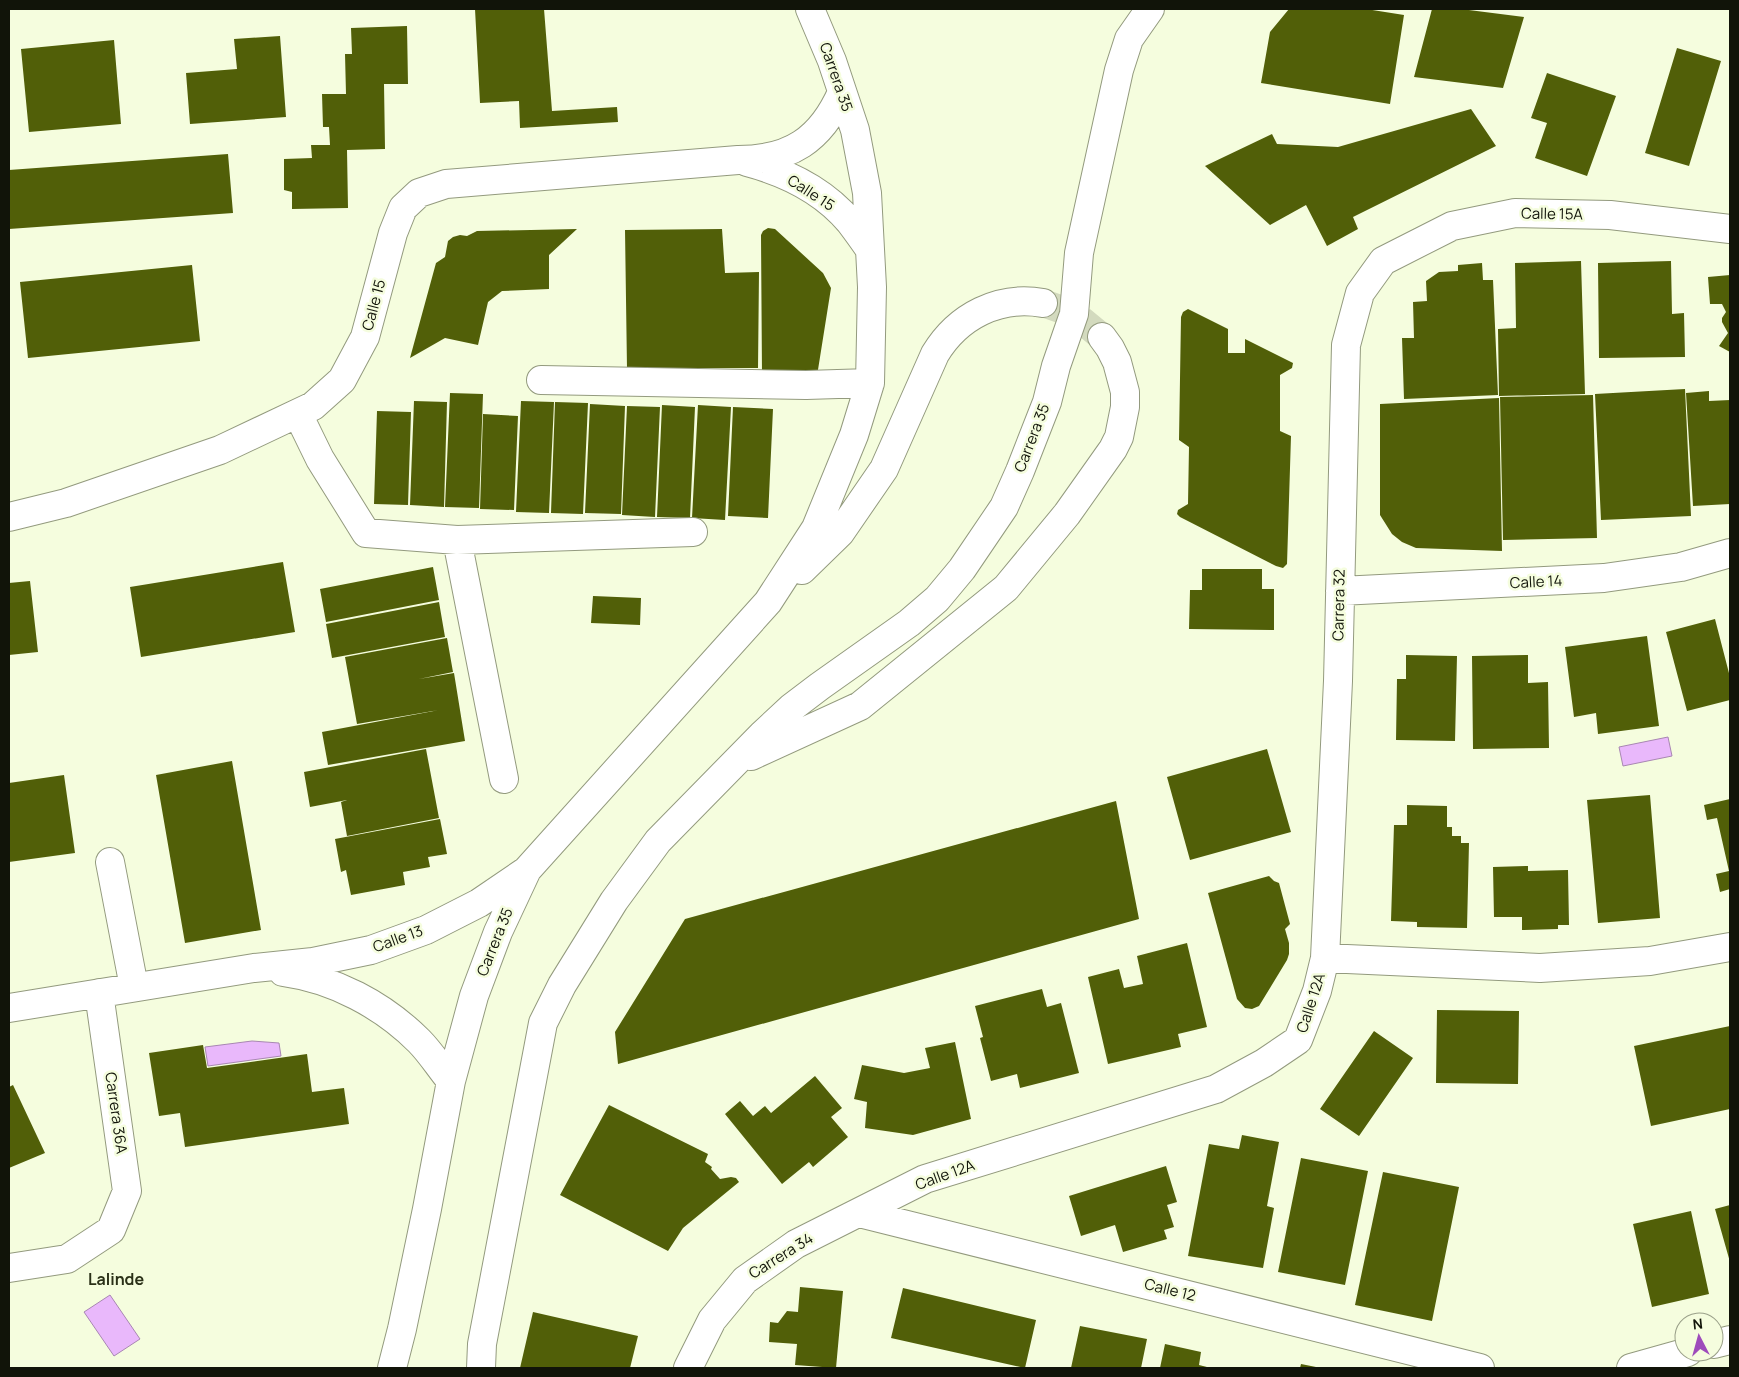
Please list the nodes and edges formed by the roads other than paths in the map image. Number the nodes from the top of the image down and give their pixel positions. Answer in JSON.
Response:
{"nodes":[{"id":1,"x":810,"y":9,"type":"edge"},
{"id":2,"x":1150,"y":9,"type":"edge"},
{"id":3,"x":842,"y":92,"type":"junction"},
{"id":4,"x":738,"y":160,"type":"junction"},
{"id":5,"x":1730,"y":229,"type":"edge"},
{"id":6,"x":868,"y":247,"type":"junction"},
{"id":7,"x":1382,"y":261,"type":"joint"},
{"id":8,"x":1043,"y":303,"type":"tunnel mouth"},
{"id":9,"x":1102,"y":337,"type":"tunnel mouth"},
{"id":10,"x":540,"y":380,"type":"dead end"},
{"id":11,"x":870,"y":383,"type":"junction"},
{"id":12,"x":298,"y":414,"type":"junction"},
{"id":13,"x":9,"y":517,"type":"edge"},
{"id":14,"x":693,"y":532,"type":"dead end"},
{"id":15,"x":457,"y":540,"type":"junction"},
{"id":16,"x":1730,"y":552,"type":"edge"},
{"id":17,"x":1340,"y":591,"type":"junction"},
{"id":18,"x":768,"y":602,"type":"junction"},
{"id":19,"x":736,"y":763,"type":"junction"},
{"id":20,"x":504,"y":780,"type":"dead end"},
{"id":21,"x":110,"y":862,"type":"dead end"},
{"id":22,"x":527,"y":870,"type":"junction"},
{"id":23,"x":1730,"y":947,"type":"edge"},
{"id":24,"x":1325,"y":958,"type":"junction"},
{"id":25,"x":254,"y":968,"type":"junction"},
{"id":26,"x":134,"y":987,"type":"junction"},
{"id":27,"x":99,"y":993,"type":"junction"},
{"id":28,"x":9,"y":1008,"type":"edge"},
{"id":29,"x":451,"y":1080,"type":"junction"},
{"id":30,"x":859,"y":1212,"type":"junction"},
{"id":31,"x":9,"y":1268,"type":"edge"},
{"id":32,"x":1674,"y":1356,"type":"edge"},
{"id":33,"x":392,"y":1368,"type":"edge"},
{"id":34,"x":482,"y":1368,"type":"edge"},
{"id":35,"x":688,"y":1368,"type":"edge"},
{"id":36,"x":1480,"y":1368,"type":"edge"},
{"id":37,"x":1631,"y":1368,"type":"edge"}],
"edges":[{"from":1,"to":3,"type":"street","name":"Carrera 35"},
{"from":2,"to":19,"type":"street","name":"Carrera 35"},
{"from":3,"to":4,"type":"street","name":"Calle 15"},
{"from":3,"to":6,"type":"street","name":"Carrera 35"},
{"from":4,"to":6,"type":"street","name":"Calle 15"},
{"from":4,"to":12,"type":"street","name":"Calle 15"},
{"from":5,"to":7,"type":"street","name":"Calle 15A"},
{"from":6,"to":11,"type":"street","name":"Carrera 35"},
{"from":7,"to":17,"type":"street","name":"Carrera 32"},
{"from":8,"to":18,"type":"street","name":"Carrera 35"},
{"from":9,"to":19,"type":"street","name":"Carrera 35"},
{"from":10,"to":11,"type":"street"},
{"from":11,"to":18,"type":"street","name":"Carrera 35"},
{"from":12,"to":13,"type":"street","name":"Calle 15"},
{"from":12,"to":15,"type":"street"},
{"from":14,"to":15,"type":"street"},
{"from":15,"to":20,"type":"street"},
{"from":16,"to":17,"type":"street","name":"Calle 14"},
{"from":17,"to":24,"type":"street","name":"Carrera 32"},
{"from":18,"to":22,"type":"street","name":"Carrera 35"},
{"from":19,"to":34,"type":"street","name":"Carrera 35"},
{"from":21,"to":26,"type":"street"},
{"from":22,"to":25,"type":"street","name":"Calle 13"},
{"from":22,"to":29,"type":"street","name":"Carrera 35"},
{"from":23,"to":24,"type":"street","name":"Calle 12A"},
{"from":24,"to":30,"type":"street","name":"Calle 12A"},
{"from":25,"to":26,"type":"street","name":"Calle 13"},
{"from":25,"to":29,"type":"street","name":"Calle 13"},
{"from":26,"to":27,"type":"street","name":"Calle 13"},
{"from":27,"to":28,"type":"street","name":"Calle 13"},
{"from":27,"to":31,"type":"street","name":"Carrera 36A"},
{"from":29,"to":33,"type":"street","name":"Carrera 35"},
{"from":30,"to":35,"type":"street","name":"Carrera 34"},
{"from":30,"to":36,"type":"street","name":"Calle 12"},
{"from":32,"to":37,"type":"street"}]}
